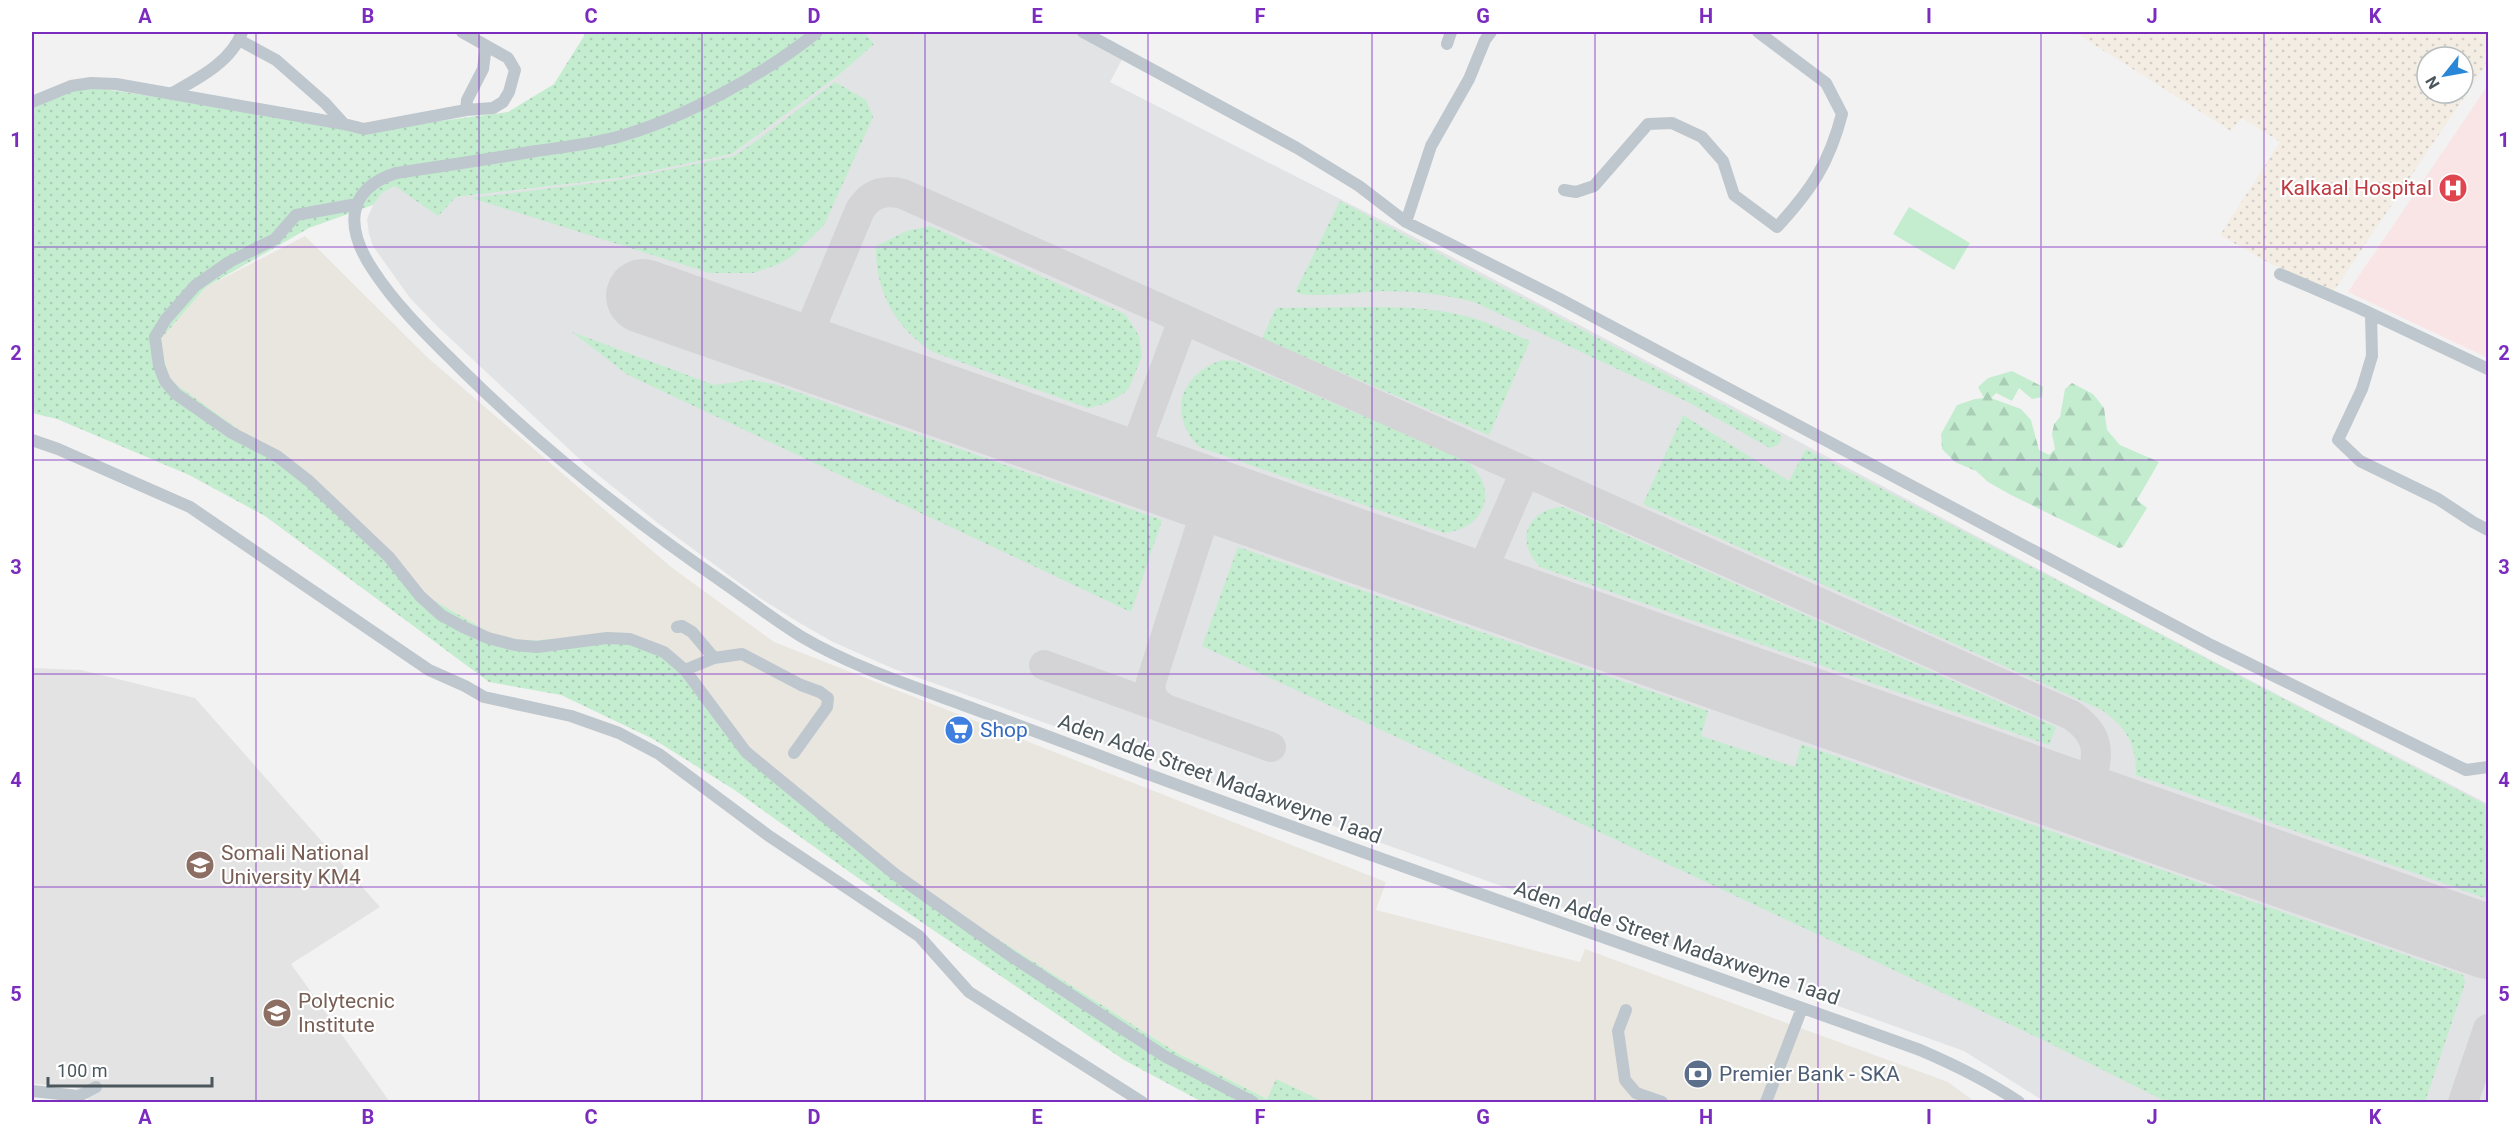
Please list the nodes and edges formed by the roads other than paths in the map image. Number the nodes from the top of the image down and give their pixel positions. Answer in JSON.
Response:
{"nodes":[{"id":1,"x":462,"y":32,"type":"edge"},
{"id":2,"x":817,"y":32,"type":"edge"},
{"id":3,"x":1083,"y":32,"type":"edge"},
{"id":4,"x":1451,"y":32,"type":"edge"},
{"id":5,"x":1491,"y":32,"type":"edge"},
{"id":6,"x":1758,"y":32,"type":"edge"},
{"id":7,"x":241,"y":36,"type":"edge"},
{"id":8,"x":1447,"y":44,"type":"dead end"},
{"id":9,"x":486,"y":46,"type":"junction"},
{"id":10,"x":174,"y":93,"type":"junction"},
{"id":11,"x":32,"y":102,"type":"edge"},
{"id":12,"x":466,"y":110,"type":"junction"},
{"id":13,"x":344,"y":124,"type":"junction"},
{"id":14,"x":1564,"y":190,"type":"dead end"},
{"id":15,"x":357,"y":204,"type":"junction"},
{"id":16,"x":1407,"y":222,"type":"junction"},
{"id":17,"x":2280,"y":274,"type":"dead end"},
{"id":18,"x":2371,"y":314,"type":"junction"},
{"id":19,"x":2488,"y":369,"type":"edge"},
{"id":20,"x":32,"y":440,"type":"edge"},
{"id":21,"x":2488,"y":530,"type":"edge"},
{"id":22,"x":677,"y":627,"type":"dead end"},
{"id":23,"x":714,"y":658,"type":"junction"},
{"id":24,"x":685,"y":670,"type":"junction"},
{"id":25,"x":794,"y":753,"type":"dead end"},
{"id":26,"x":2488,"y":767,"type":"edge"},
{"id":27,"x":1803,"y":1008,"type":"junction"},
{"id":28,"x":1626,"y":1010,"type":"dead end"},
{"id":29,"x":96,"y":1087,"type":"dead end"},
{"id":30,"x":32,"y":1091,"type":"edge"},
{"id":31,"x":1134,"y":1100,"type":"edge"},
{"id":32,"x":1253,"y":1102,"type":"edge"},
{"id":33,"x":1662,"y":1102,"type":"edge"},
{"id":34,"x":1766,"y":1102,"type":"edge"},
{"id":35,"x":2019,"y":1102,"type":"edge"}],
"edges":[{"from":1,"to":9,"type":"street"},
{"from":2,"to":15,"type":"street"},
{"from":3,"to":16,"type":"street"},
{"from":4,"to":8,"type":"street"},
{"from":5,"to":16,"type":"street"},
{"from":6,"to":14,"type":"street"},
{"from":7,"to":10,"type":"street"},
{"from":7,"to":13,"type":"street"},
{"from":9,"to":12,"type":"street"},
{"from":9,"to":12,"type":"street"},
{"from":10,"to":11,"type":"street"},
{"from":10,"to":13,"type":"street"},
{"from":12,"to":13,"type":"street"},
{"from":15,"to":24,"type":"street"},
{"from":15,"to":27,"type":"street","name":"Aden Adde Street Madaxweyne 1aad"},
{"from":16,"to":26,"type":"street"},
{"from":17,"to":18,"type":"street"},
{"from":18,"to":19,"type":"street"},
{"from":18,"to":21,"type":"street"},
{"from":20,"to":31,"type":"street"},
{"from":22,"to":23,"type":"street"},
{"from":23,"to":24,"type":"street"},
{"from":23,"to":25,"type":"street"},
{"from":24,"to":32,"type":"street"},
{"from":27,"to":34,"type":"street"},
{"from":27,"to":35,"type":"street","name":"Aden Adde Street Madaxweyne 1aad"},
{"from":28,"to":33,"type":"street"},
{"from":29,"to":30,"type":"street"}]}
